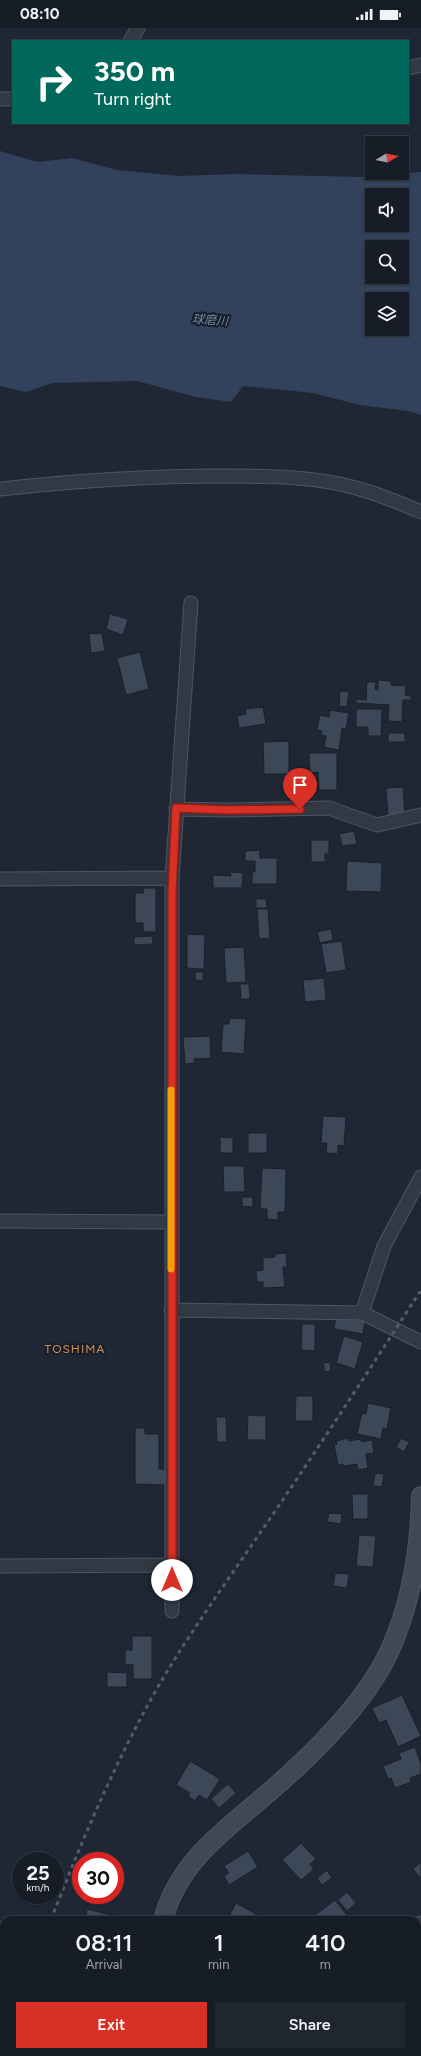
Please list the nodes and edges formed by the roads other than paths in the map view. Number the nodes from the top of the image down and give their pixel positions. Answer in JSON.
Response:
{"nodes":[{"id":1,"x":138,"y":28,"type":"edge"},
{"id":2,"x":131,"y":40,"type":"edge"},
{"id":3,"x":421,"y":65,"type":"edge"},
{"id":4,"x":409,"y":68,"type":"edge"},
{"id":5,"x":0,"y":99,"type":"edge"},
{"id":6,"x":12,"y":99,"type":"edge"},
{"id":7,"x":0,"y":489,"type":"edge"},
{"id":8,"x":421,"y":512,"type":"edge"},
{"id":9,"x":191,"y":603,"type":"dead end"},
{"id":10,"x":176,"y":808,"type":"junction"},
{"id":11,"x":421,"y":816,"type":"edge"},
{"id":12,"x":172,"y":878,"type":"junction"},
{"id":13,"x":0,"y":879,"type":"edge"},
{"id":14,"x":421,"y":1177,"type":"edge"},
{"id":15,"x":0,"y":1221,"type":"edge"},
{"id":16,"x":171,"y":1222,"type":"junction"},
{"id":17,"x":171,"y":1310,"type":"junction"},
{"id":18,"x":362,"y":1313,"type":"junction"},
{"id":19,"x":421,"y":1342,"type":"edge"},
{"id":20,"x":421,"y":1496,"type":"edge"},
{"id":21,"x":172,"y":1565,"type":"junction"},
{"id":22,"x":0,"y":1566,"type":"edge"},
{"id":23,"x":172,"y":1611,"type":"dead end"},
{"id":24,"x":165,"y":1916,"type":"edge"}],
"edges":[{"from":1,"to":2,"type":"street"},
{"from":3,"to":4,"type":"street"},
{"from":5,"to":6,"type":"street"},
{"from":7,"to":8,"type":"street"},
{"from":9,"to":10,"type":"street"},
{"from":10,"to":11,"type":"street"},
{"from":10,"to":12,"type":"street"},
{"from":12,"to":13,"type":"street"},
{"from":12,"to":16,"type":"street"},
{"from":14,"to":18,"type":"street"},
{"from":15,"to":16,"type":"street"},
{"from":16,"to":17,"type":"street"},
{"from":17,"to":18,"type":"street"},
{"from":17,"to":21,"type":"street"},
{"from":18,"to":19,"type":"street"},
{"from":20,"to":24,"type":"street"},
{"from":21,"to":22,"type":"street"},
{"from":21,"to":23,"type":"street"}]}
